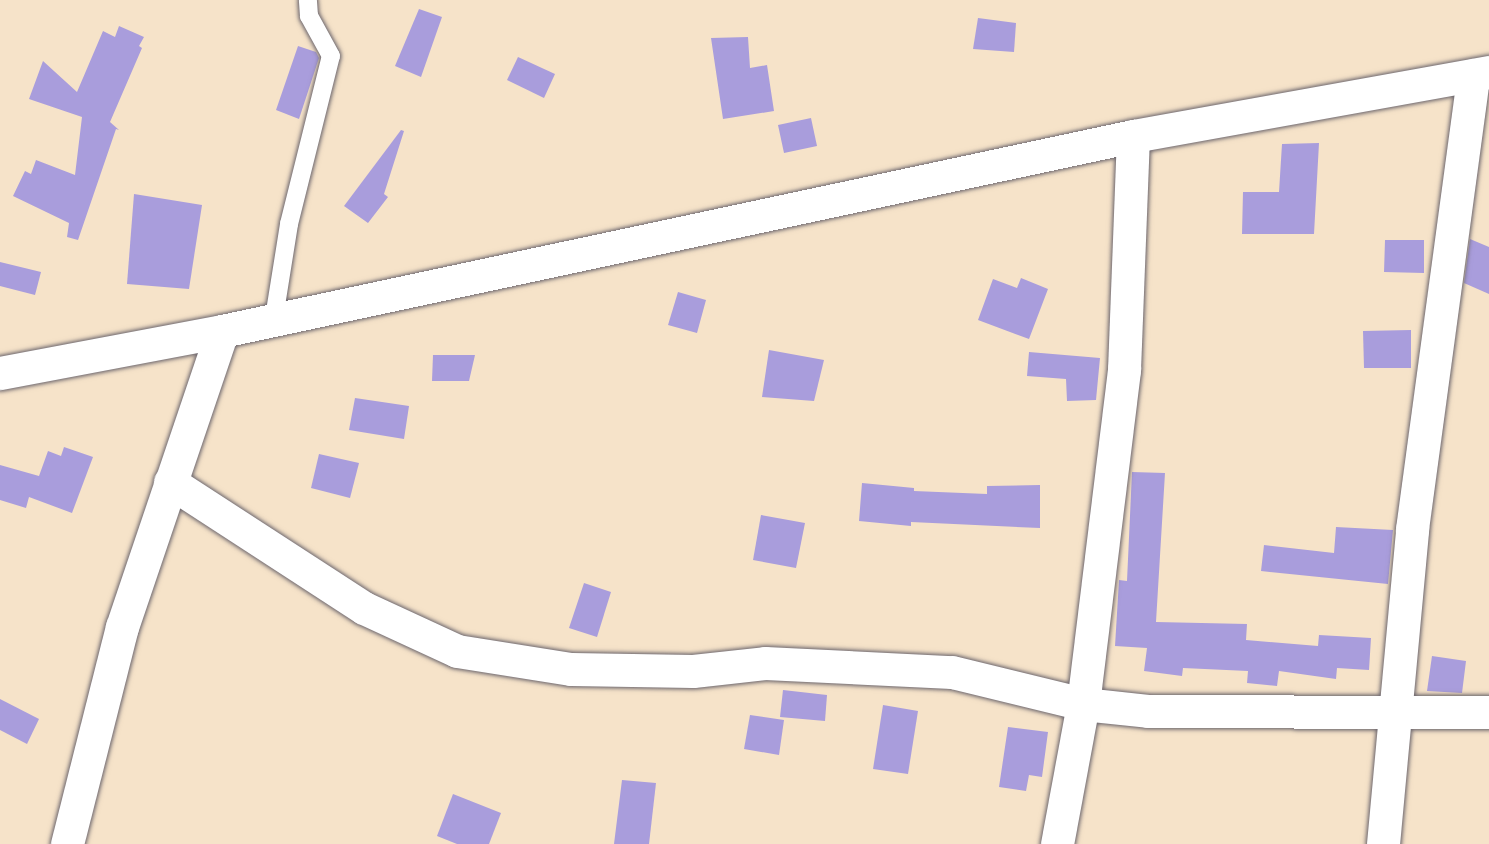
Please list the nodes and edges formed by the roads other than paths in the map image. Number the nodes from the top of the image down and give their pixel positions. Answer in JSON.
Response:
{"nodes":[{"id":1,"x":309,"y":0,"type":"edge"},
{"id":2,"x":1481,"y":74,"type":"edge"},
{"id":3,"x":1133,"y":136,"type":"junction"},
{"id":4,"x":274,"y":318,"type":"junction"},
{"id":5,"x":222,"y":331,"type":"junction"},
{"id":6,"x":0,"y":373,"type":"edge"},
{"id":7,"x":170,"y":482,"type":"junction"},
{"id":8,"x":1083,"y":704,"type":"junction"},
{"id":9,"x":1396,"y":710,"type":"junction"},
{"id":10,"x":1489,"y":712,"type":"edge"},
{"id":11,"x":67,"y":844,"type":"edge"},
{"id":12,"x":1058,"y":844,"type":"edge"},
{"id":13,"x":1383,"y":844,"type":"edge"}],
"edges":[{"from":1,"to":4,"type":"lane"},
{"from":2,"to":3,"type":"street"},
{"from":2,"to":9,"type":"street"},
{"from":3,"to":4,"type":"street"},
{"from":3,"to":8,"type":"street"},
{"from":4,"to":5,"type":"street"},
{"from":5,"to":6,"type":"street"},
{"from":5,"to":7,"type":"street"},
{"from":7,"to":8,"type":"street"},
{"from":7,"to":11,"type":"street"},
{"from":8,"to":9,"type":"street"},
{"from":8,"to":12,"type":"street"},
{"from":9,"to":10,"type":"street"},
{"from":9,"to":13,"type":"street"}]}
